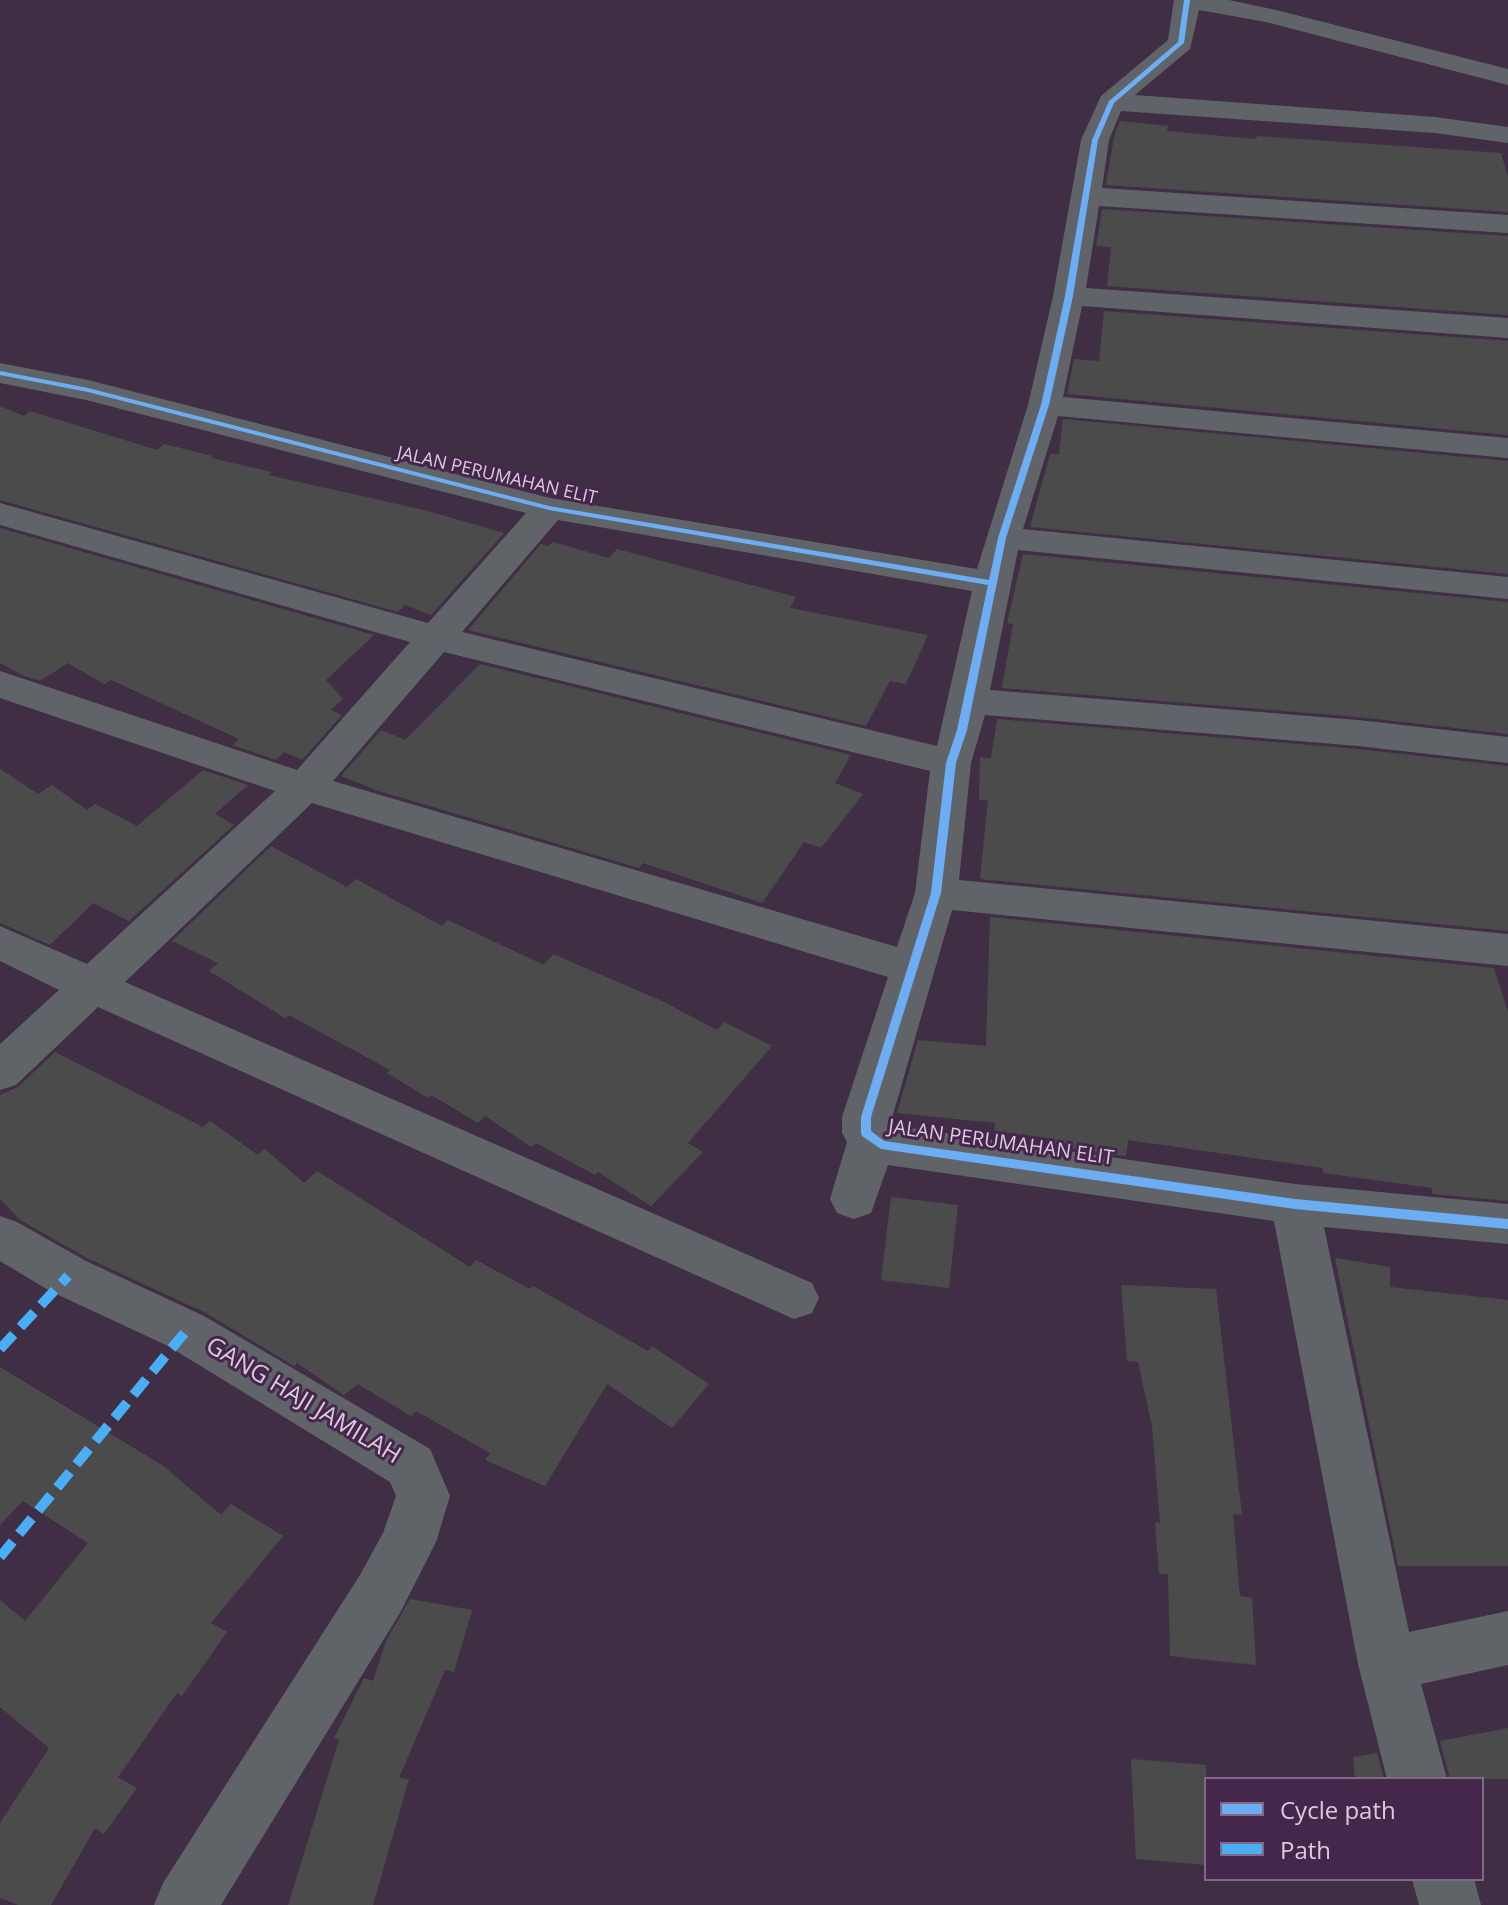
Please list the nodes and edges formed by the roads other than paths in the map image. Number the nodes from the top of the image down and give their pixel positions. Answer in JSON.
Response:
{"nodes":[{"id":1,"x":1188,"y":0,"type":"edge"},
{"id":2,"x":1508,"y":77,"type":"edge"},
{"id":3,"x":1111,"y":102,"type":"junction"},
{"id":4,"x":1508,"y":135,"type":"edge"},
{"id":5,"x":1088,"y":196,"type":"junction"},
{"id":6,"x":1508,"y":224,"type":"edge"},
{"id":7,"x":1069,"y":296,"type":"junction"},
{"id":8,"x":1508,"y":328,"type":"edge"},
{"id":9,"x":0,"y":373,"type":"edge"},
{"id":10,"x":1045,"y":405,"type":"junction"},
{"id":11,"x":1508,"y":448,"type":"edge"},
{"id":12,"x":549,"y":508,"type":"junction"},
{"id":13,"x":0,"y":514,"type":"edge"},
{"id":14,"x":1002,"y":538,"type":"junction"},
{"id":15,"x":993,"y":583,"type":"junction"},
{"id":16,"x":1508,"y":588,"type":"edge"},
{"id":17,"x":434,"y":637,"type":"junction"},
{"id":18,"x":0,"y":684,"type":"edge"},
{"id":19,"x":967,"y":701,"type":"junction"},
{"id":20,"x":1508,"y":750,"type":"edge"},
{"id":21,"x":951,"y":763,"type":"junction"},
{"id":22,"x":305,"y":787,"type":"junction"},
{"id":23,"x":936,"y":893,"type":"junction"},
{"id":24,"x":0,"y":942,"type":"edge"},
{"id":25,"x":1508,"y":950,"type":"edge"},
{"id":26,"x":912,"y":968,"type":"junction"},
{"id":27,"x":94,"y":987,"type":"junction"},
{"id":28,"x":0,"y":1072,"type":"edge"},
{"id":29,"x":871,"y":1140,"type":"junction"},
{"id":30,"x":854,"y":1199,"type":"dead end"},
{"id":31,"x":1295,"y":1204,"type":"junction"},
{"id":32,"x":1508,"y":1224,"type":"edge"},
{"id":33,"x":0,"y":1236,"type":"edge"},
{"id":34,"x":794,"y":1298,"type":"dead end"},
{"id":35,"x":1508,"y":1638,"type":"edge"},
{"id":36,"x":1387,"y":1664,"type":"junction"},
{"id":37,"x":1416,"y":1777,"type":"edge"},
{"id":38,"x":1444,"y":1881,"type":"edge"},
{"id":39,"x":185,"y":1905,"type":"edge"},
{"id":40,"x":1450,"y":1905,"type":"edge"}],
"edges":[{"from":1,"to":2,"type":"street"},
{"from":1,"to":3,"type":"street","name":"JALAN PERUMAHAN ELIT"},
{"from":3,"to":4,"type":"street"},
{"from":3,"to":5,"type":"street","name":"JALAN PERUMAHAN ELIT"},
{"from":5,"to":6,"type":"street"},
{"from":5,"to":7,"type":"street","name":"JALAN PERUMAHAN ELIT"},
{"from":7,"to":8,"type":"street"},
{"from":7,"to":10,"type":"street","name":"JALAN PERUMAHAN ELIT"},
{"from":9,"to":12,"type":"street","name":"JALAN PERUMAHAN ELIT"},
{"from":10,"to":11,"type":"street"},
{"from":10,"to":14,"type":"street","name":"JALAN PERUMAHAN ELIT"},
{"from":12,"to":15,"type":"street","name":"JALAN PERUMAHAN ELIT"},
{"from":12,"to":17,"type":"street","name":"JALAN PERUMAHAN ELIT"},
{"from":13,"to":17,"type":"street"},
{"from":14,"to":15,"type":"street","name":"JALAN PERUMAHAN ELIT"},
{"from":14,"to":16,"type":"street"},
{"from":15,"to":19,"type":"street","name":"JALAN PERUMAHAN ELIT"},
{"from":17,"to":21,"type":"street"},
{"from":17,"to":22,"type":"street","name":"JALAN PERUMAHAN ELIT"},
{"from":18,"to":22,"type":"street"},
{"from":19,"to":20,"type":"street"},
{"from":19,"to":21,"type":"street","name":"JALAN PERUMAHAN ELIT"},
{"from":21,"to":23,"type":"street","name":"JALAN PERUMAHAN ELIT"},
{"from":22,"to":26,"type":"street"},
{"from":22,"to":27,"type":"street","name":"JALAN PERUMAHAN ELIT"},
{"from":23,"to":25,"type":"street"},
{"from":23,"to":26,"type":"street","name":"JALAN PERUMAHAN ELIT"},
{"from":24,"to":27,"type":"street"},
{"from":26,"to":29,"type":"street","name":"JALAN PERUMAHAN ELIT"},
{"from":27,"to":28,"type":"street","name":"JALAN PERUMAHAN ELIT"},
{"from":27,"to":34,"type":"street"},
{"from":29,"to":30,"type":"street"},
{"from":29,"to":31,"type":"street","name":"JALAN PERUMAHAN ELIT"},
{"from":31,"to":32,"type":"street","name":"JALAN PERUMAHAN ELIT"},
{"from":31,"to":36,"type":"street"},
{"from":33,"to":39,"type":"street","name":"GANG HAJI JAMILAH"},
{"from":35,"to":36,"type":"street"},
{"from":36,"to":37,"type":"street"},
{"from":38,"to":40,"type":"street"}]}
